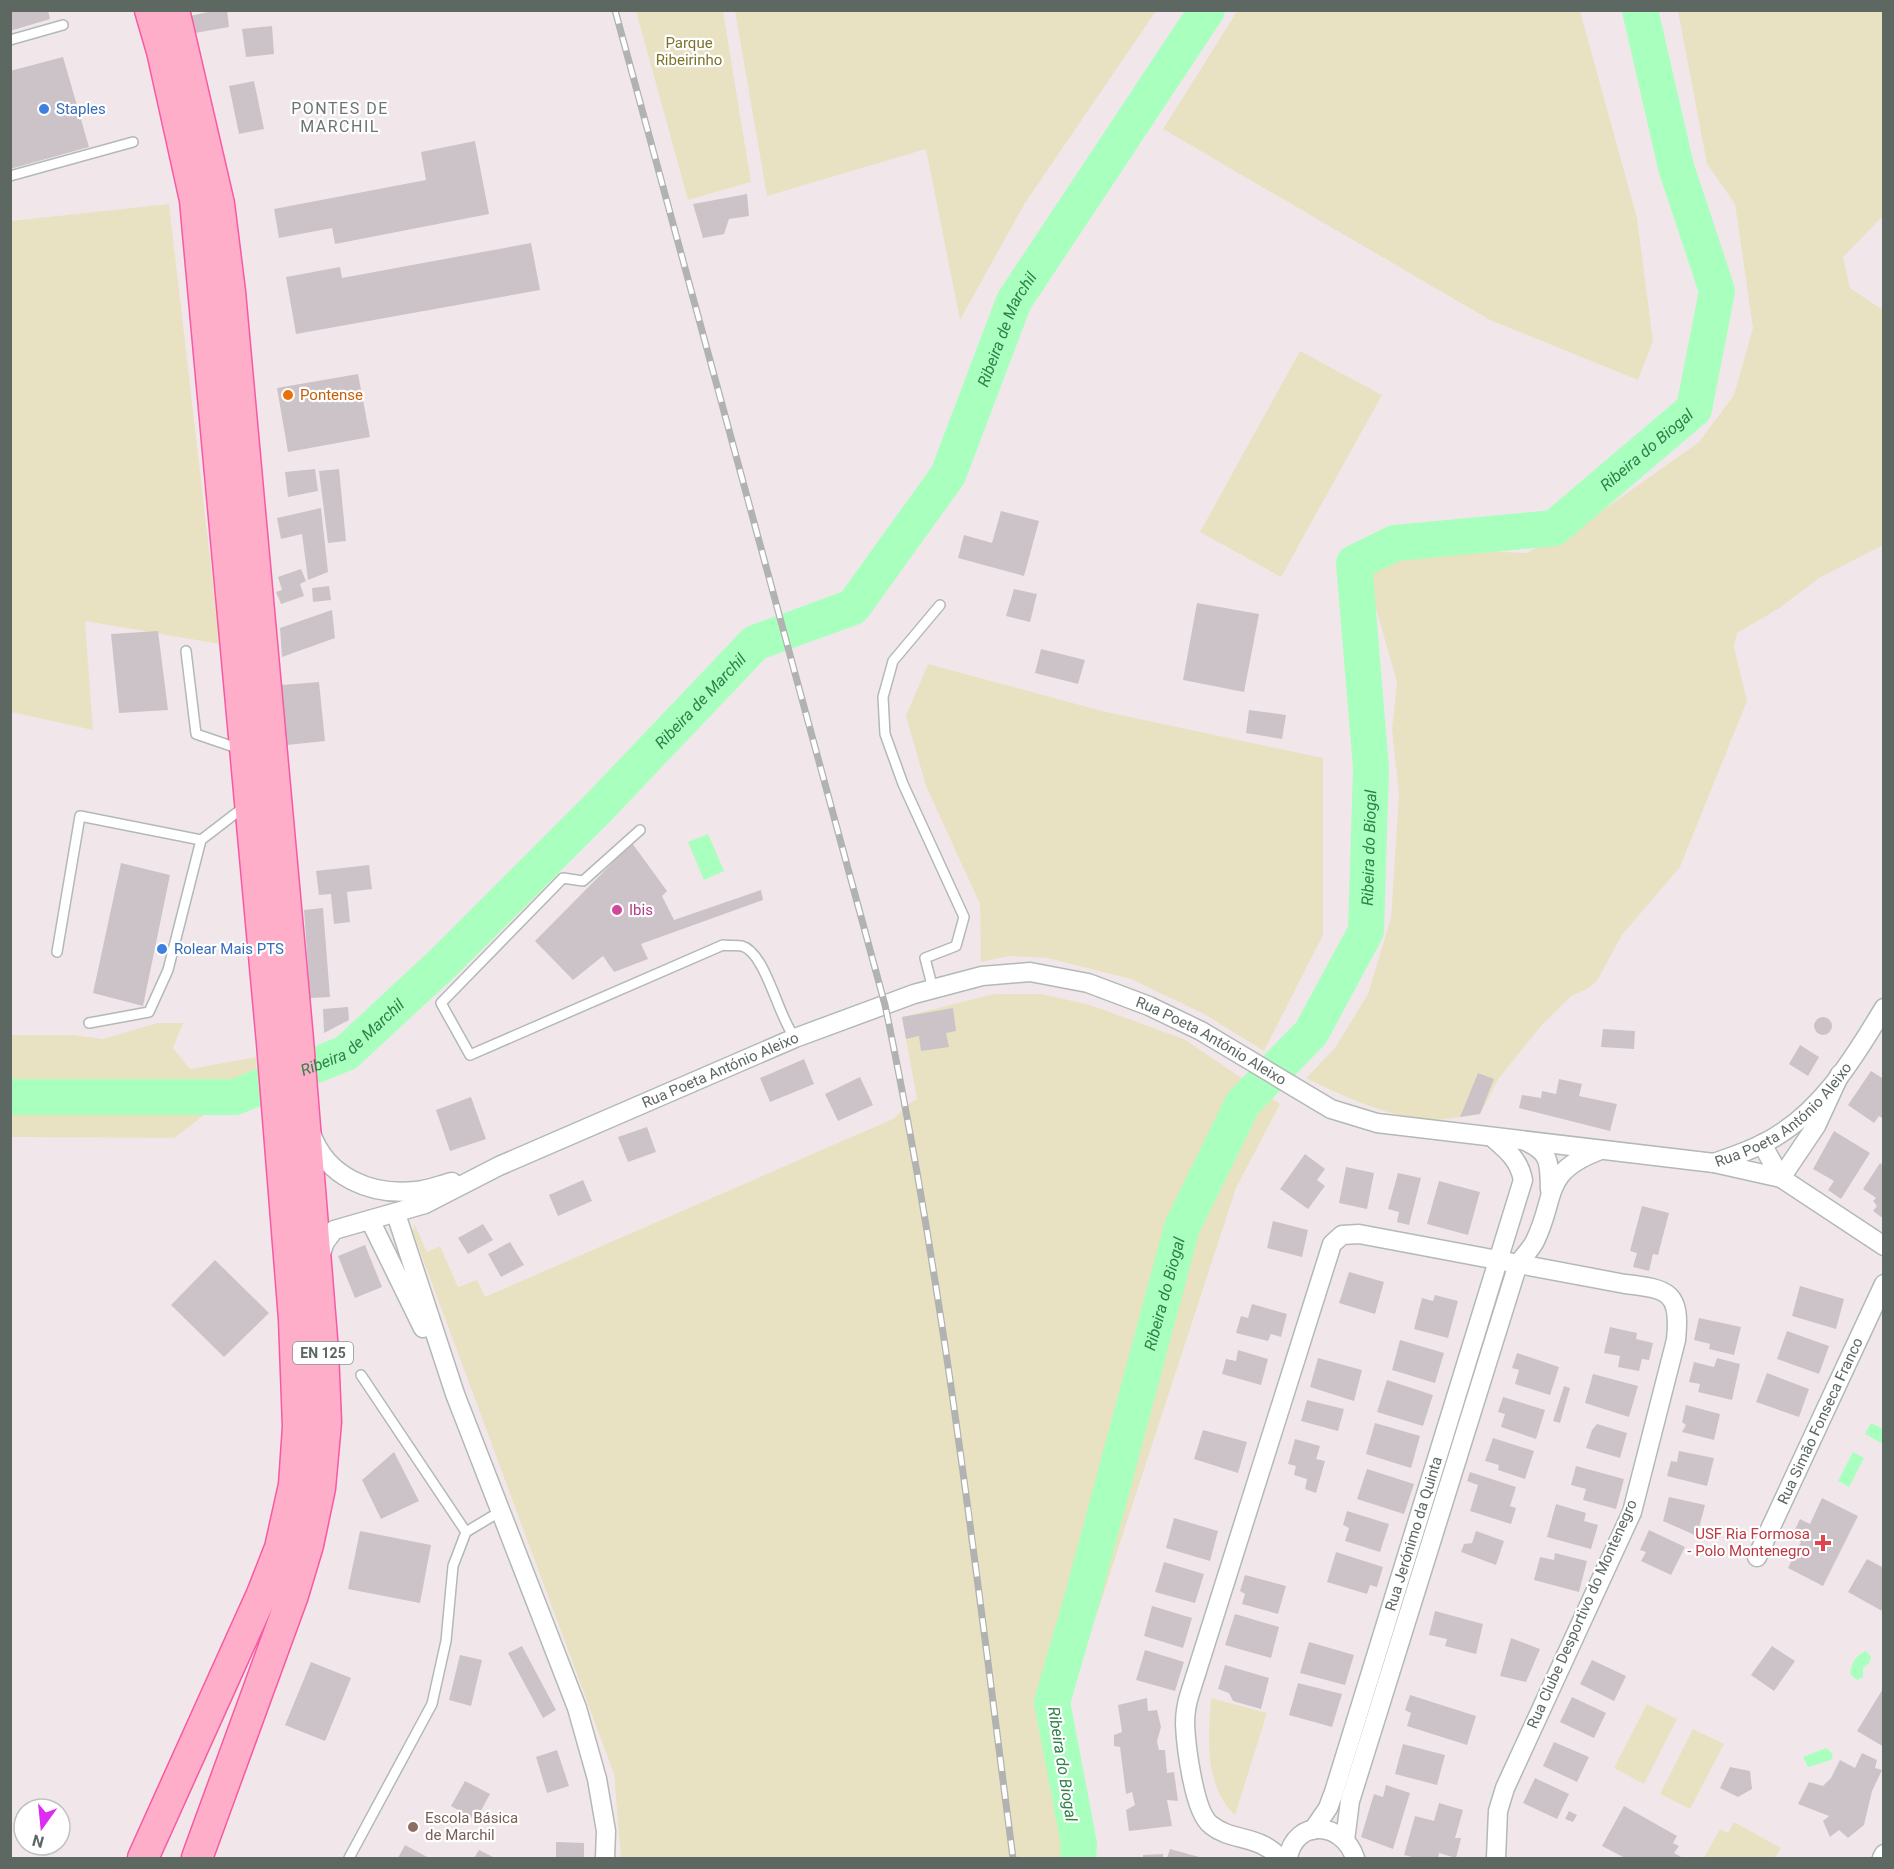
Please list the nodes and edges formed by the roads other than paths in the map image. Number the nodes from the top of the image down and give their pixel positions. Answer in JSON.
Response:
{"nodes":[{"id":1,"x":150,"y":10,"type":"edge"},
{"id":2,"x":174,"y":10,"type":"edge"},
{"id":3,"x":63,"y":25,"type":"dead end"},
{"id":4,"x":10,"y":40,"type":"edge"},
{"id":5,"x":133,"y":142,"type":"dead end"},
{"id":6,"x":10,"y":176,"type":"edge"},
{"id":7,"x":940,"y":605,"type":"dead end"},
{"id":8,"x":186,"y":651,"type":"dead end"},
{"id":9,"x":245,"y":751,"type":"junction"},
{"id":10,"x":250,"y":802,"type":"junction"},
{"id":11,"x":640,"y":830,"type":"dead end"},
{"id":12,"x":201,"y":840,"type":"junction"},
{"id":13,"x":57,"y":952,"type":"dead end"},
{"id":14,"x":933,"y":989,"type":"junction"},
{"id":15,"x":1884,"y":1008,"type":"edge"},
{"id":16,"x":89,"y":1023,"type":"dead end"},
{"id":17,"x":1879,"y":1027,"type":"edge"},
{"id":18,"x":795,"y":1038,"type":"junction"},
{"id":19,"x":285,"y":1042,"type":"junction"},
{"id":20,"x":1840,"y":1074,"type":"junction"},
{"id":21,"x":290,"y":1109,"type":"junction"},
{"id":22,"x":1493,"y":1138,"type":"junction"},
{"id":23,"x":1762,"y":1144,"type":"junction"},
{"id":24,"x":1551,"y":1150,"type":"junction"},
{"id":25,"x":1600,"y":1150,"type":"junction"},
{"id":26,"x":1714,"y":1163,"type":"junction"},
{"id":27,"x":499,"y":1166,"type":"junction"},
{"id":28,"x":1781,"y":1178,"type":"junction"},
{"id":29,"x":1523,"y":1180,"type":"junction"},
{"id":30,"x":1550,"y":1192,"type":"junction"},
{"id":31,"x":396,"y":1214,"type":"junction"},
{"id":32,"x":370,"y":1220,"type":"junction"},
{"id":33,"x":1505,"y":1235,"type":"junction"},
{"id":34,"x":1536,"y":1236,"type":"junction"},
{"id":35,"x":1884,"y":1246,"type":"edge"},
{"id":36,"x":1475,"y":1256,"type":"junction"},
{"id":37,"x":1498,"y":1260,"type":"junction"},
{"id":38,"x":1518,"y":1264,"type":"junction"},
{"id":39,"x":316,"y":1266,"type":"junction"},
{"id":40,"x":1566,"y":1273,"type":"junction"},
{"id":41,"x":1884,"y":1284,"type":"edge"},
{"id":42,"x":361,"y":1375,"type":"dead end"},
{"id":43,"x":455,"y":1394,"type":"junction"},
{"id":44,"x":501,"y":1511,"type":"junction"},
{"id":45,"x":466,"y":1532,"type":"junction"},
{"id":46,"x":1758,"y":1557,"type":"dead end"},
{"id":47,"x":1308,"y":1832,"type":"junction"},
{"id":48,"x":1248,"y":1838,"type":"junction"},
{"id":49,"x":1345,"y":1840,"type":"junction"},
{"id":50,"x":144,"y":1854,"type":"edge"},
{"id":51,"x":1884,"y":1854,"type":"edge"},
{"id":52,"x":197,"y":1858,"type":"edge"},
{"id":53,"x":349,"y":1858,"type":"edge"},
{"id":54,"x":605,"y":1858,"type":"edge"},
{"id":55,"x":1280,"y":1858,"type":"edge"},
{"id":56,"x":1288,"y":1858,"type":"edge"},
{"id":57,"x":1355,"y":1858,"type":"edge"},
{"id":58,"x":1496,"y":1858,"type":"edge"},
{"id":59,"x":1882,"y":1858,"type":"edge"}],
"edges":[{"from":1,"to":9,"type":"main road"},
{"from":2,"to":19,"type":"main road"},
{"from":3,"to":4,"type":"lane"},
{"from":5,"to":6,"type":"lane"},
{"from":7,"to":14,"type":"lane"},
{"from":8,"to":9,"type":"lane"},
{"from":9,"to":10,"type":"main road"},
{"from":10,"to":12,"type":"lane"},
{"from":10,"to":19,"type":"main road"},
{"from":11,"to":18,"type":"lane"},
{"from":12,"to":13,"type":"lane"},
{"from":12,"to":16,"type":"lane"},
{"from":14,"to":18,"type":"street","name":"Rua Poeta António Aleixo"},
{"from":14,"to":22,"type":"street","name":"Rua Poeta António Aleixo"},
{"from":15,"to":17,"type":"street","name":"Rua Poeta António Aleixo"},
{"from":17,"to":20,"type":"street","name":"Rua Poeta António Aleixo"},
{"from":18,"to":27,"type":"street","name":"Rua Poeta António Aleixo"},
{"from":19,"to":21,"type":"main road"},
{"from":20,"to":23,"type":"street","name":"Rua Poeta António Aleixo"},
{"from":20,"to":28,"type":"street"},
{"from":21,"to":27,"type":"street","name":"Rua Poeta António Aleixo"},
{"from":21,"to":39,"type":"main road","number":"EN 125"},
{"from":21,"to":50,"type":"main road"},
{"from":22,"to":24,"type":"street","name":"Rua Poeta António Aleixo"},
{"from":22,"to":29,"type":"street"},
{"from":23,"to":26,"type":"street","name":"Rua Poeta António Aleixo"},
{"from":23,"to":28,"type":"street"},
{"from":24,"to":25,"type":"street","name":"Rua Poeta António Aleixo"},
{"from":24,"to":29,"type":"street","name":"Rua Jerónimo da Quinta"},
{"from":24,"to":30,"type":"street","name":"Rua Jerónimo da Quinta"},
{"from":25,"to":26,"type":"street","name":"Rua Poeta António Aleixo"},
{"from":25,"to":30,"type":"street","name":"Rua Jerónimo da Quinta"},
{"from":26,"to":28,"type":"street"},
{"from":27,"to":31,"type":"street","name":"Rua Poeta António Aleixo"},
{"from":28,"to":35,"type":"street"},
{"from":29,"to":33,"type":"street","name":"Rua Jerónimo da Quinta"},
{"from":30,"to":34,"type":"street","name":"Rua Jerónimo da Quinta"},
{"from":31,"to":32,"type":"street","name":"Rua Poeta António Aleixo"},
{"from":31,"to":43,"type":"street"},
{"from":32,"to":39,"type":"street","name":"Rua Poeta António Aleixo"},
{"from":32,"to":43,"type":"street"},
{"from":33,"to":36,"type":"street"},
{"from":33,"to":37,"type":"street","name":"Rua Jerónimo da Quinta"},
{"from":33,"to":38,"type":"street"},
{"from":34,"to":38,"type":"street","name":"Rua Jerónimo da Quinta"},
{"from":34,"to":40,"type":"street"},
{"from":36,"to":37,"type":"street","name":"Rua Clube Desportivo do Montenegro"},
{"from":36,"to":48,"type":"street","name":"Rua Clube Desportivo do Montenegro"},
{"from":37,"to":38,"type":"street","name":"Rua Clube Desportivo do Montenegro"},
{"from":37,"to":47,"type":"street","name":"Rua Jerónimo da Quinta"},
{"from":38,"to":40,"type":"street","name":"Rua Clube Desportivo do Montenegro"},
{"from":38,"to":49,"type":"street","name":"Rua Jerónimo da Quinta"},
{"from":39,"to":52,"type":"main road","number":"EN 125"},
{"from":40,"to":58,"type":"street","name":"Rua Clube Desportivo do Montenegro"},
{"from":41,"to":46,"type":"street","name":"Rua Simão Fonseca Franco"},
{"from":42,"to":45,"type":"lane"},
{"from":43,"to":44,"type":"street"},
{"from":44,"to":45,"type":"lane"},
{"from":44,"to":54,"type":"street"},
{"from":45,"to":53,"type":"lane"},
{"from":47,"to":48,"type":"street"},
{"from":47,"to":49,"type":"street"},
{"from":47,"to":56,"type":"street","name":"Rua Jerónimo da Quinta"},
{"from":48,"to":55,"type":"street"},
{"from":49,"to":57,"type":"street"},
{"from":51,"to":59,"type":"street"}]}
